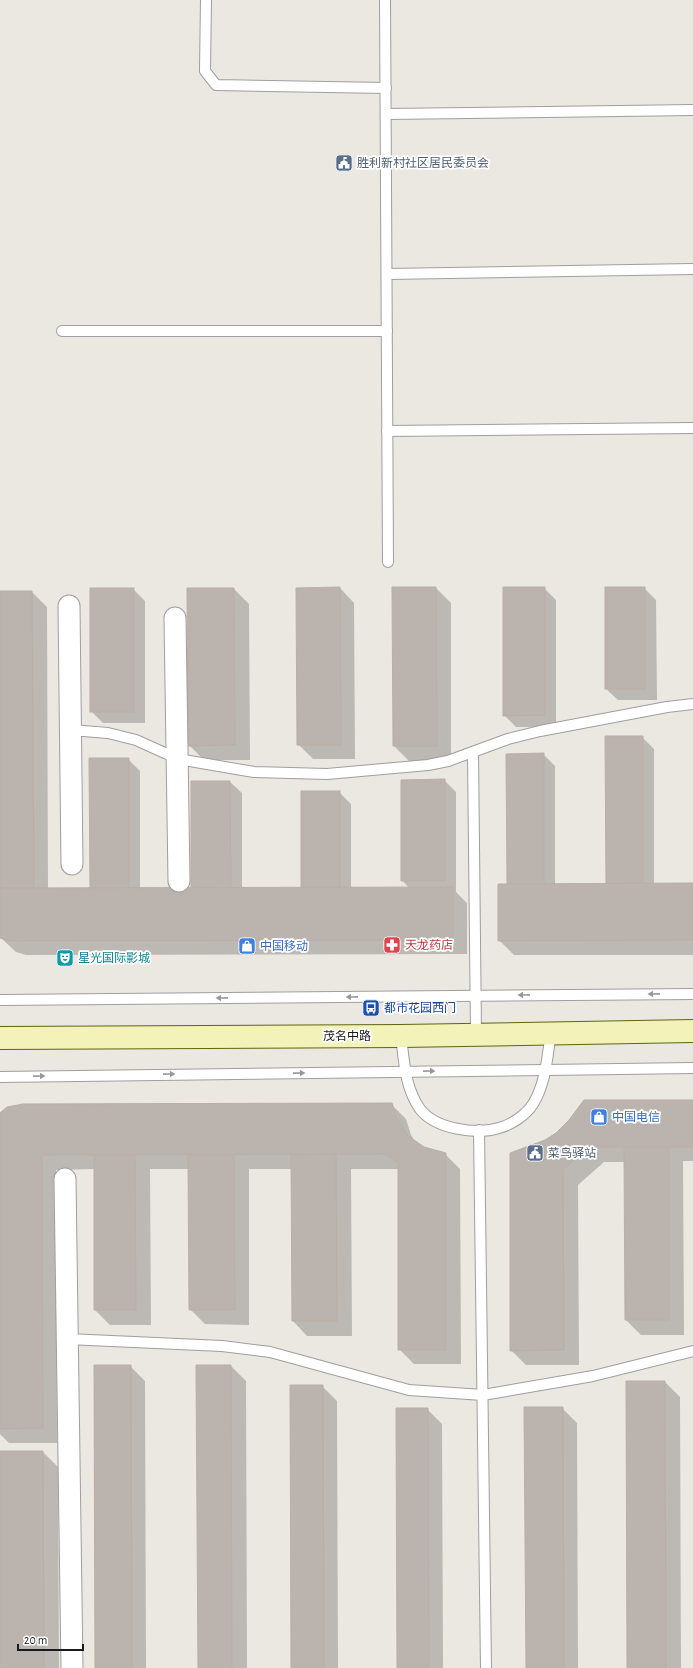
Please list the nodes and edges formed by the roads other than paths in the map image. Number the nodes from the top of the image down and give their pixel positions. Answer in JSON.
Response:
{"nodes":[{"id":1,"x":206,"y":0,"type":"edge"},
{"id":2,"x":385,"y":0,"type":"edge"},
{"id":3,"x":386,"y":88,"type":"junction"},
{"id":4,"x":693,"y":110,"type":"edge"},
{"id":5,"x":386,"y":114,"type":"junction"},
{"id":6,"x":693,"y":269,"type":"edge"},
{"id":7,"x":387,"y":274,"type":"junction"},
{"id":8,"x":62,"y":331,"type":"dead end"},
{"id":9,"x":387,"y":331,"type":"junction"},
{"id":10,"x":693,"y":428,"type":"edge"},
{"id":11,"x":387,"y":431,"type":"junction"},
{"id":12,"x":388,"y":562,"type":"dead end"},
{"id":13,"x":69,"y":606,"type":"dead end"},
{"id":14,"x":175,"y":618,"type":"dead end"},
{"id":15,"x":693,"y":704,"type":"edge"},
{"id":16,"x":70,"y":730,"type":"junction"},
{"id":17,"x":473,"y":753,"type":"junction"},
{"id":18,"x":178,"y":759,"type":"junction"},
{"id":19,"x":72,"y":864,"type":"dead end"},
{"id":20,"x":179,"y":881,"type":"dead end"},
{"id":21,"x":693,"y":994,"type":"edge"},
{"id":22,"x":476,"y":996,"type":"junction"},
{"id":23,"x":0,"y":1000,"type":"edge"},
{"id":24,"x":693,"y":1031,"type":"edge"},
{"id":25,"x":476,"y":1034,"type":"junction"},
{"id":26,"x":551,"y":1034,"type":"junction"},
{"id":27,"x":401,"y":1036,"type":"junction"},
{"id":28,"x":0,"y":1038,"type":"edge"},
{"id":29,"x":693,"y":1068,"type":"edge"},
{"id":30,"x":545,"y":1070,"type":"junction"},
{"id":31,"x":405,"y":1071,"type":"junction"},
{"id":32,"x":0,"y":1077,"type":"edge"},
{"id":33,"x":480,"y":1130,"type":"junction"},
{"id":34,"x":65,"y":1179,"type":"dead end"},
{"id":35,"x":67,"y":1339,"type":"junction"},
{"id":36,"x":693,"y":1351,"type":"edge"},
{"id":37,"x":483,"y":1395,"type":"junction"},
{"id":38,"x":72,"y":1668,"type":"edge"},
{"id":39,"x":486,"y":1668,"type":"edge"}],
"edges":[{"from":1,"to":3,"type":"lane"},
{"from":2,"to":3,"type":"lane"},
{"from":3,"to":5,"type":"lane"},
{"from":4,"to":5,"type":"lane"},
{"from":5,"to":7,"type":"lane"},
{"from":6,"to":7,"type":"lane"},
{"from":7,"to":9,"type":"lane"},
{"from":8,"to":9,"type":"lane"},
{"from":9,"to":11,"type":"lane"},
{"from":10,"to":11,"type":"lane"},
{"from":11,"to":12,"type":"lane"},
{"from":13,"to":16,"type":"street"},
{"from":14,"to":18,"type":"street"},
{"from":15,"to":17,"type":"lane"},
{"from":16,"to":18,"type":"lane"},
{"from":16,"to":19,"type":"street"},
{"from":17,"to":18,"type":"lane"},
{"from":17,"to":22,"type":"lane"},
{"from":18,"to":20,"type":"street"},
{"from":21,"to":22,"type":"lane","one_way":true},
{"from":22,"to":23,"type":"lane","one_way":true},
{"from":22,"to":25,"type":"lane"},
{"from":24,"to":26,"type":"street","name":"茂名中路"},
{"from":25,"to":26,"type":"street","name":"茂名中路"},
{"from":25,"to":27,"type":"street","name":"茂名中路"},
{"from":26,"to":30,"type":"lane"},
{"from":27,"to":28,"type":"street","name":"茂名中路"},
{"from":27,"to":31,"type":"lane"},
{"from":29,"to":30,"type":"lane"},
{"from":31,"to":30,"type":"lane","one_way":true},
{"from":30,"to":33,"type":"lane"},
{"from":32,"to":31,"type":"lane","one_way":true},
{"from":31,"to":33,"type":"lane"},
{"from":33,"to":37,"type":"lane"},
{"from":34,"to":35,"type":"street"},
{"from":35,"to":37,"type":"lane"},
{"from":35,"to":38,"type":"street"},
{"from":36,"to":37,"type":"lane"},
{"from":37,"to":39,"type":"lane"}]}
